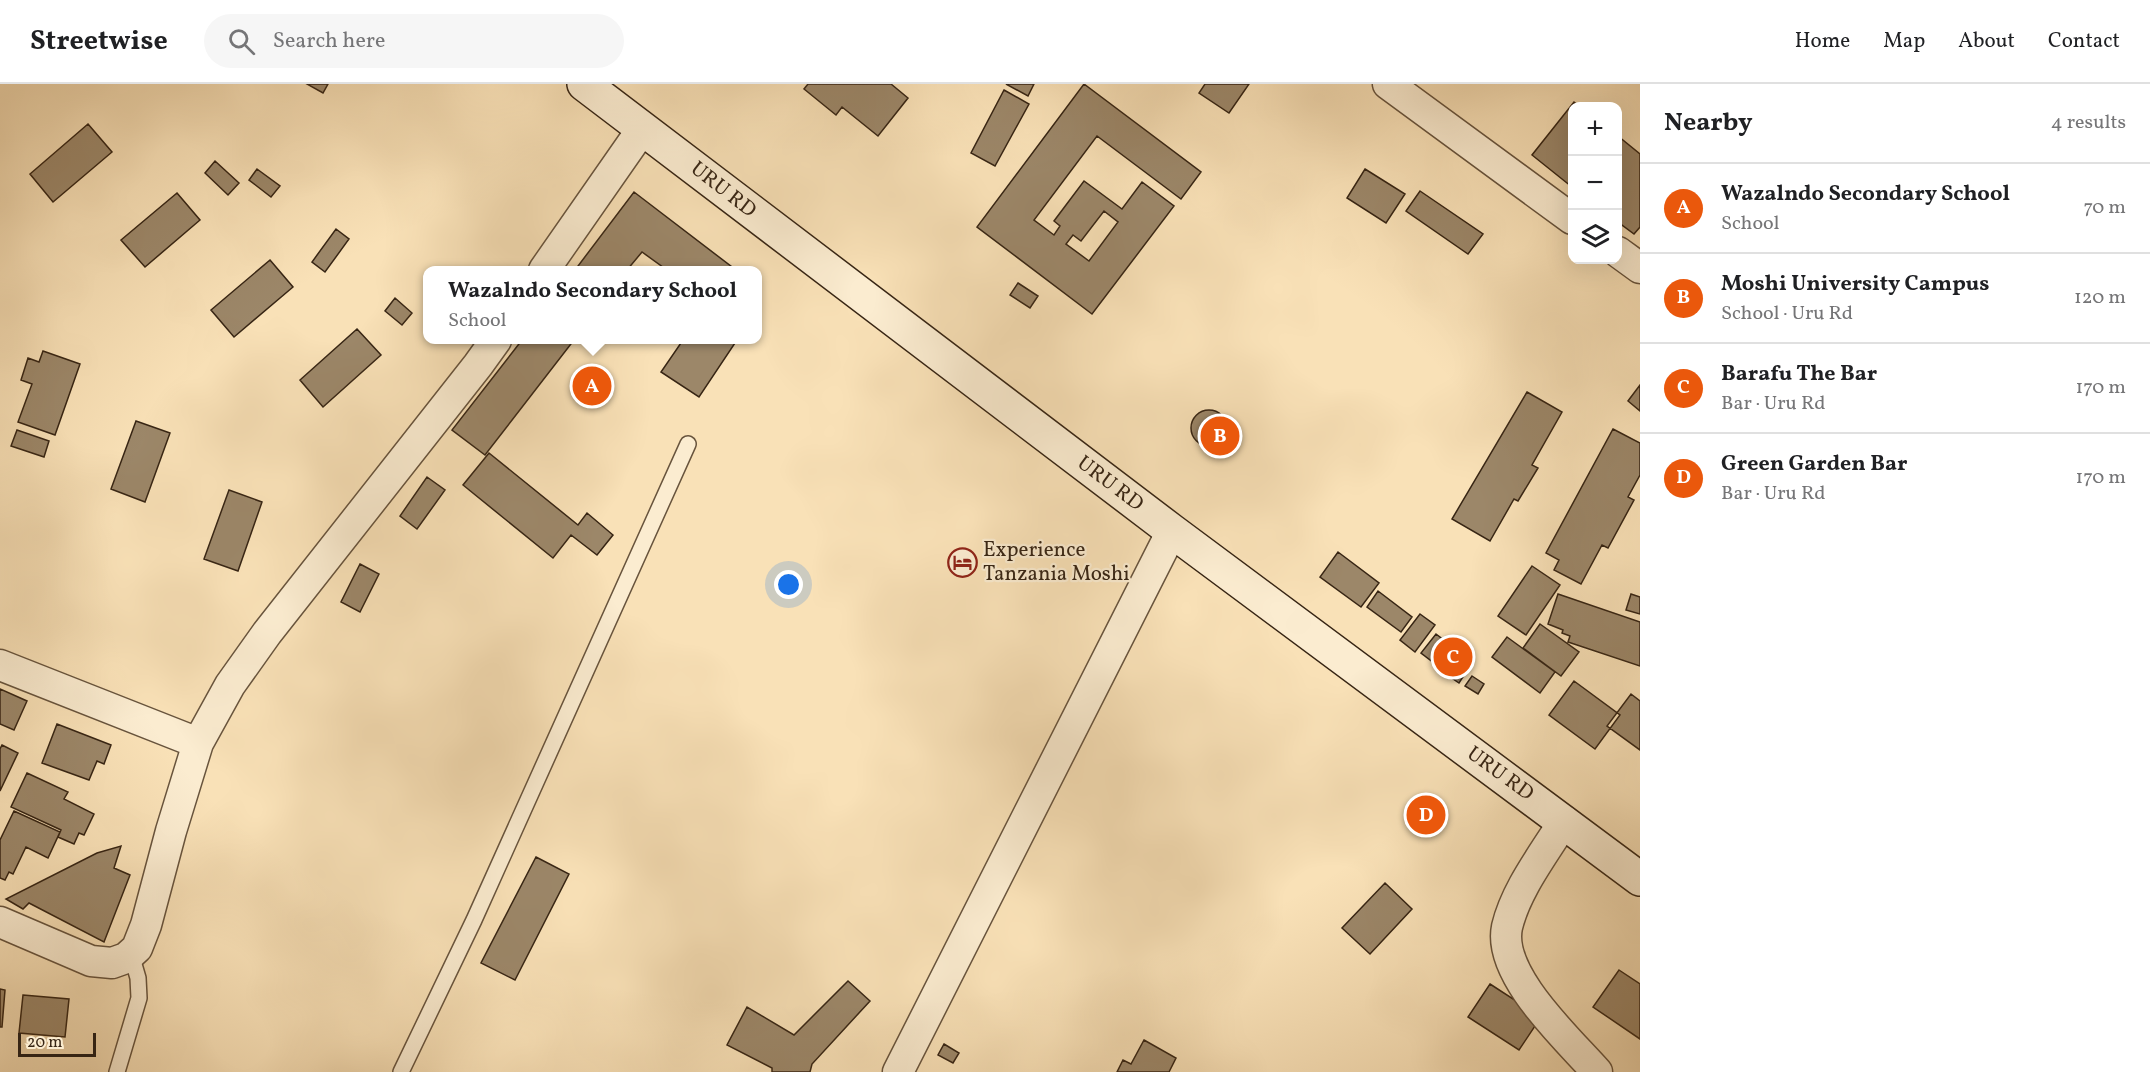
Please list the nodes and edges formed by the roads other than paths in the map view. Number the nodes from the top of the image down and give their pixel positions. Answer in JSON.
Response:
{"nodes":[{"id":1,"x":584,"y":84,"type":"edge"},
{"id":2,"x":1388,"y":84,"type":"edge"},
{"id":3,"x":643,"y":128,"type":"junction"},
{"id":4,"x":1568,"y":216,"type":"edge"},
{"id":5,"x":1622,"y":255,"type":"edge"},
{"id":6,"x":547,"y":266,"type":"edge"},
{"id":7,"x":1640,"y":268,"type":"edge"},
{"id":8,"x":492,"y":344,"type":"edge"},
{"id":9,"x":688,"y":444,"type":"dead end"},
{"id":10,"x":1172,"y":531,"type":"junction"},
{"id":11,"x":0,"y":664,"type":"edge"},
{"id":12,"x":198,"y":743,"type":"junction"},
{"id":13,"x":1564,"y":821,"type":"junction"},
{"id":14,"x":1638,"y":874,"type":"edge"},
{"id":15,"x":0,"y":922,"type":"edge"},
{"id":16,"x":131,"y":954,"type":"junction"},
{"id":17,"x":117,"y":1072,"type":"edge"},
{"id":18,"x":401,"y":1072,"type":"edge"},
{"id":19,"x":898,"y":1072,"type":"edge"},
{"id":20,"x":1597,"y":1072,"type":"edge"}],
"edges":[{"from":1,"to":3,"type":"street","name":"URU RD"},
{"from":2,"to":4,"type":"street"},
{"from":3,"to":6,"type":"street"},
{"from":3,"to":10,"type":"street","name":"URU RD"},
{"from":5,"to":7,"type":"street"},
{"from":8,"to":12,"type":"street"},
{"from":9,"to":18,"type":"lane"},
{"from":10,"to":13,"type":"street","name":"URU RD"},
{"from":10,"to":19,"type":"street"},
{"from":11,"to":12,"type":"street"},
{"from":12,"to":16,"type":"street"},
{"from":13,"to":14,"type":"street","name":"URU RD"},
{"from":13,"to":20,"type":"street"},
{"from":15,"to":16,"type":"street"},
{"from":16,"to":17,"type":"lane"}]}
